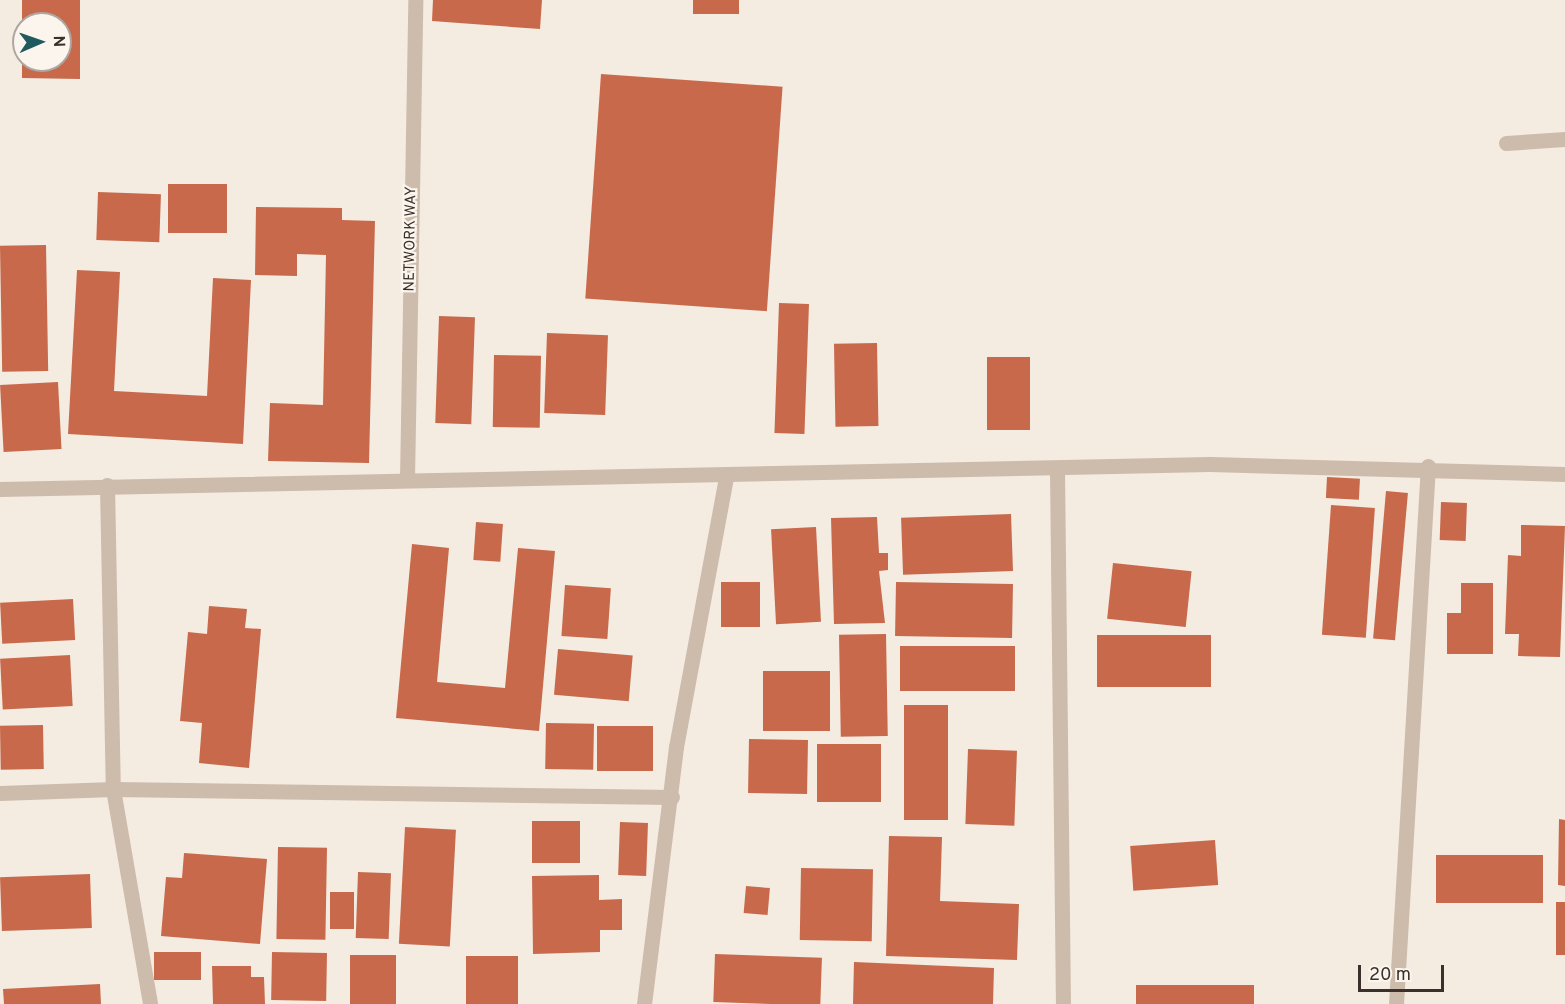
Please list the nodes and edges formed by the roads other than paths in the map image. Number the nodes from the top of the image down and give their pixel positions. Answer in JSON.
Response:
{"nodes":[{"id":1,"x":415,"y":0,"type":"edge"},
{"id":2,"x":1565,"y":139,"type":"edge"},
{"id":3,"x":1506,"y":143,"type":"dead end"},
{"id":4,"x":1428,"y":466,"type":"junction"},
{"id":5,"x":1057,"y":470,"type":"junction"},
{"id":6,"x":1565,"y":474,"type":"edge"},
{"id":7,"x":726,"y":478,"type":"junction"},
{"id":8,"x":407,"y":479,"type":"junction"},
{"id":9,"x":107,"y":485,"type":"junction"},
{"id":10,"x":0,"y":489,"type":"edge"},
{"id":11,"x":113,"y":789,"type":"junction"},
{"id":12,"x":0,"y":793,"type":"edge"},
{"id":13,"x":672,"y":796,"type":"junction"},
{"id":14,"x":150,"y":1004,"type":"edge"},
{"id":15,"x":644,"y":1004,"type":"edge"},
{"id":16,"x":1063,"y":1004,"type":"edge"},
{"id":17,"x":1396,"y":1004,"type":"edge"}],
"edges":[{"from":1,"to":8,"type":"street","name":"NETWORK WAY"},
{"from":2,"to":3,"type":"street"},
{"from":4,"to":5,"type":"street"},
{"from":4,"to":6,"type":"street"},
{"from":4,"to":17,"type":"street"},
{"from":5,"to":7,"type":"street"},
{"from":5,"to":16,"type":"street"},
{"from":7,"to":8,"type":"street"},
{"from":7,"to":13,"type":"street"},
{"from":8,"to":9,"type":"street"},
{"from":9,"to":10,"type":"street"},
{"from":9,"to":11,"type":"street"},
{"from":11,"to":12,"type":"street"},
{"from":11,"to":13,"type":"street"},
{"from":11,"to":14,"type":"street"},
{"from":13,"to":15,"type":"street"}]}
